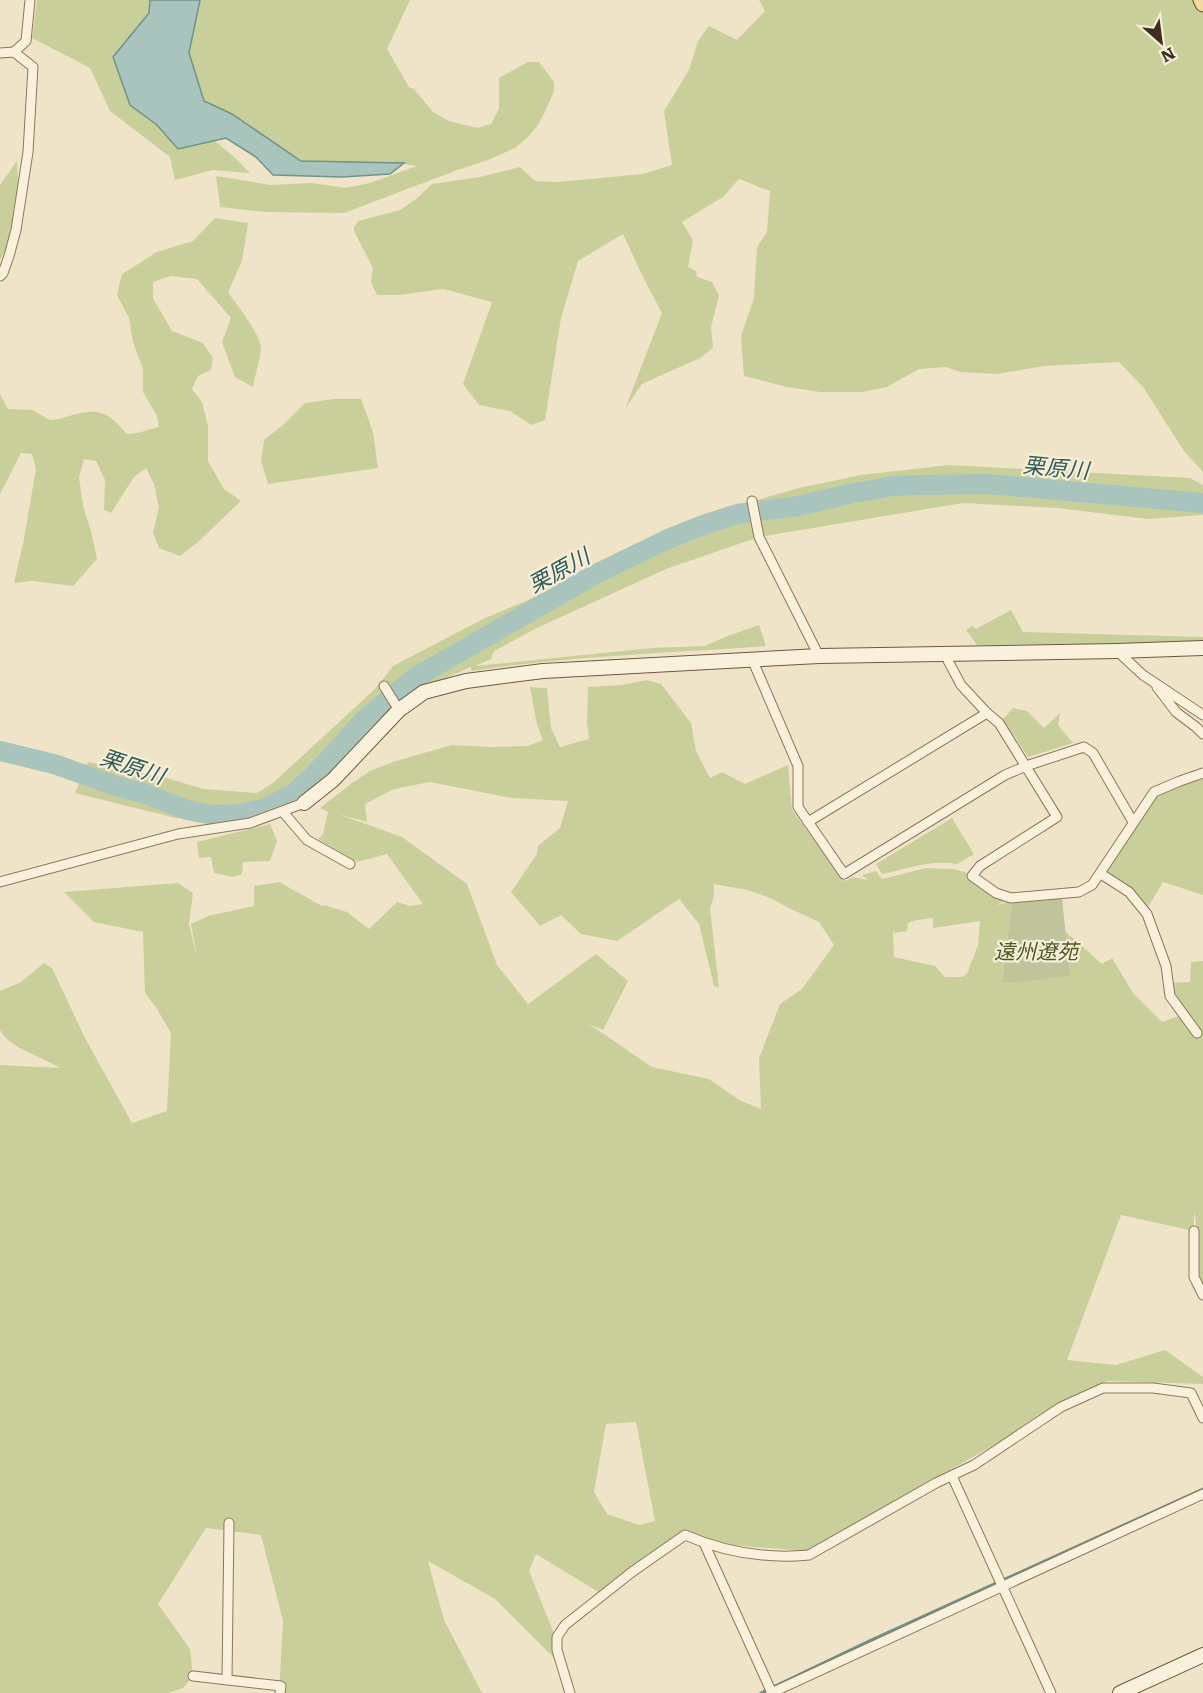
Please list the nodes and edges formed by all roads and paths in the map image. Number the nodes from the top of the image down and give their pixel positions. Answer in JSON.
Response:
{"nodes":[{"id":1,"x":30,"y":0,"type":"edge"},
{"id":2,"x":1201,"y":0,"type":"edge"},
{"id":3,"x":1203,"y":4,"type":"edge"},
{"id":4,"x":14,"y":52,"type":"junction"},
{"id":5,"x":0,"y":53,"type":"edge"},
{"id":6,"x":0,"y":276,"type":"edge"},
{"id":7,"x":752,"y":501,"type":"dead end"},
{"id":8,"x":1203,"y":648,"type":"edge"},
{"id":9,"x":1117,"y":651,"type":"junction"},
{"id":10,"x":944,"y":653,"type":"junction"},
{"id":11,"x":819,"y":656,"type":"junction"},
{"id":12,"x":752,"y":659,"type":"junction"},
{"id":13,"x":1152,"y":681,"type":"junction"},
{"id":14,"x":384,"y":686,"type":"dead end"},
{"id":15,"x":397,"y":706,"type":"junction"},
{"id":16,"x":987,"y":713,"type":"junction"},
{"id":17,"x":1203,"y":715,"type":"edge"},
{"id":18,"x":1203,"y":734,"type":"edge"},
{"id":19,"x":1026,"y":766,"type":"junction"},
{"id":20,"x":1203,"y":773,"type":"edge"},
{"id":21,"x":304,"y":803,"type":"joint"},
{"id":22,"x":283,"y":812,"type":"junction"},
{"id":23,"x":808,"y":822,"type":"junction"},
{"id":24,"x":1133,"y":822,"type":"junction"},
{"id":25,"x":350,"y":864,"type":"dead end"},
{"id":26,"x":1101,"y":874,"type":"junction"},
{"id":27,"x":0,"y":882,"type":"edge"},
{"id":28,"x":1197,"y":1033,"type":"dead end"},
{"id":29,"x":1194,"y":1231,"type":"dead end"},
{"id":30,"x":1203,"y":1295,"type":"edge"},
{"id":31,"x":1191,"y":1393,"type":"junction"},
{"id":32,"x":1203,"y":1393,"type":"edge"},
{"id":33,"x":1203,"y":1418,"type":"edge"},
{"id":34,"x":952,"y":1476,"type":"junction"},
{"id":35,"x":1203,"y":1494,"type":"edge"},
{"id":36,"x":229,"y":1523,"type":"dead end"},
{"id":37,"x":704,"y":1543,"type":"junction"},
{"id":38,"x":1001,"y":1584,"type":"junction"},
{"id":39,"x":1203,"y":1655,"type":"edge"},
{"id":40,"x":193,"y":1676,"type":"dead end"},
{"id":41,"x":227,"y":1680,"type":"junction"},
{"id":42,"x":770,"y":1691,"type":"edge"},
{"id":43,"x":1129,"y":1691,"type":"edge"},
{"id":44,"x":280,"y":1693,"type":"edge"},
{"id":45,"x":570,"y":1693,"type":"edge"},
{"id":46,"x":1051,"y":1693,"type":"edge"}],
"edges":[{"from":1,"to":4,"type":"street"},
{"from":2,"to":3,"type":"main road"},
{"from":4,"to":5,"type":"street"},
{"from":4,"to":6,"type":"street"},
{"from":7,"to":11,"type":"street"},
{"from":8,"to":9,"type":"street"},
{"from":9,"to":10,"type":"street"},
{"from":9,"to":13,"type":"street"},
{"from":10,"to":11,"type":"street"},
{"from":10,"to":16,"type":"street"},
{"from":11,"to":12,"type":"street"},
{"from":12,"to":15,"type":"street"},
{"from":12,"to":23,"type":"street"},
{"from":13,"to":17,"type":"street"},
{"from":13,"to":18,"type":"street"},
{"from":14,"to":15,"type":"street"},
{"from":15,"to":21,"type":"street"},
{"from":16,"to":19,"type":"street"},
{"from":16,"to":23,"type":"street"},
{"from":19,"to":23,"type":"street"},
{"from":19,"to":24,"type":"street"},
{"from":19,"to":26,"type":"street"},
{"from":20,"to":24,"type":"street"},
{"from":21,"to":22,"type":"street"},
{"from":22,"to":25,"type":"street"},
{"from":22,"to":27,"type":"street"},
{"from":24,"to":26,"type":"street"},
{"from":26,"to":28,"type":"street"},
{"from":29,"to":30,"type":"street"},
{"from":31,"to":32,"type":"street"},
{"from":31,"to":33,"type":"street"},
{"from":31,"to":34,"type":"street"},
{"from":34,"to":37,"type":"street"},
{"from":34,"to":38,"type":"street"},
{"from":35,"to":38,"type":"street"},
{"from":36,"to":41,"type":"street"},
{"from":37,"to":42,"type":"street"},
{"from":37,"to":45,"type":"street"},
{"from":38,"to":42,"type":"street"},
{"from":38,"to":46,"type":"street"},
{"from":39,"to":43,"type":"street"},
{"from":40,"to":41,"type":"street"},
{"from":41,"to":44,"type":"street"}]}
